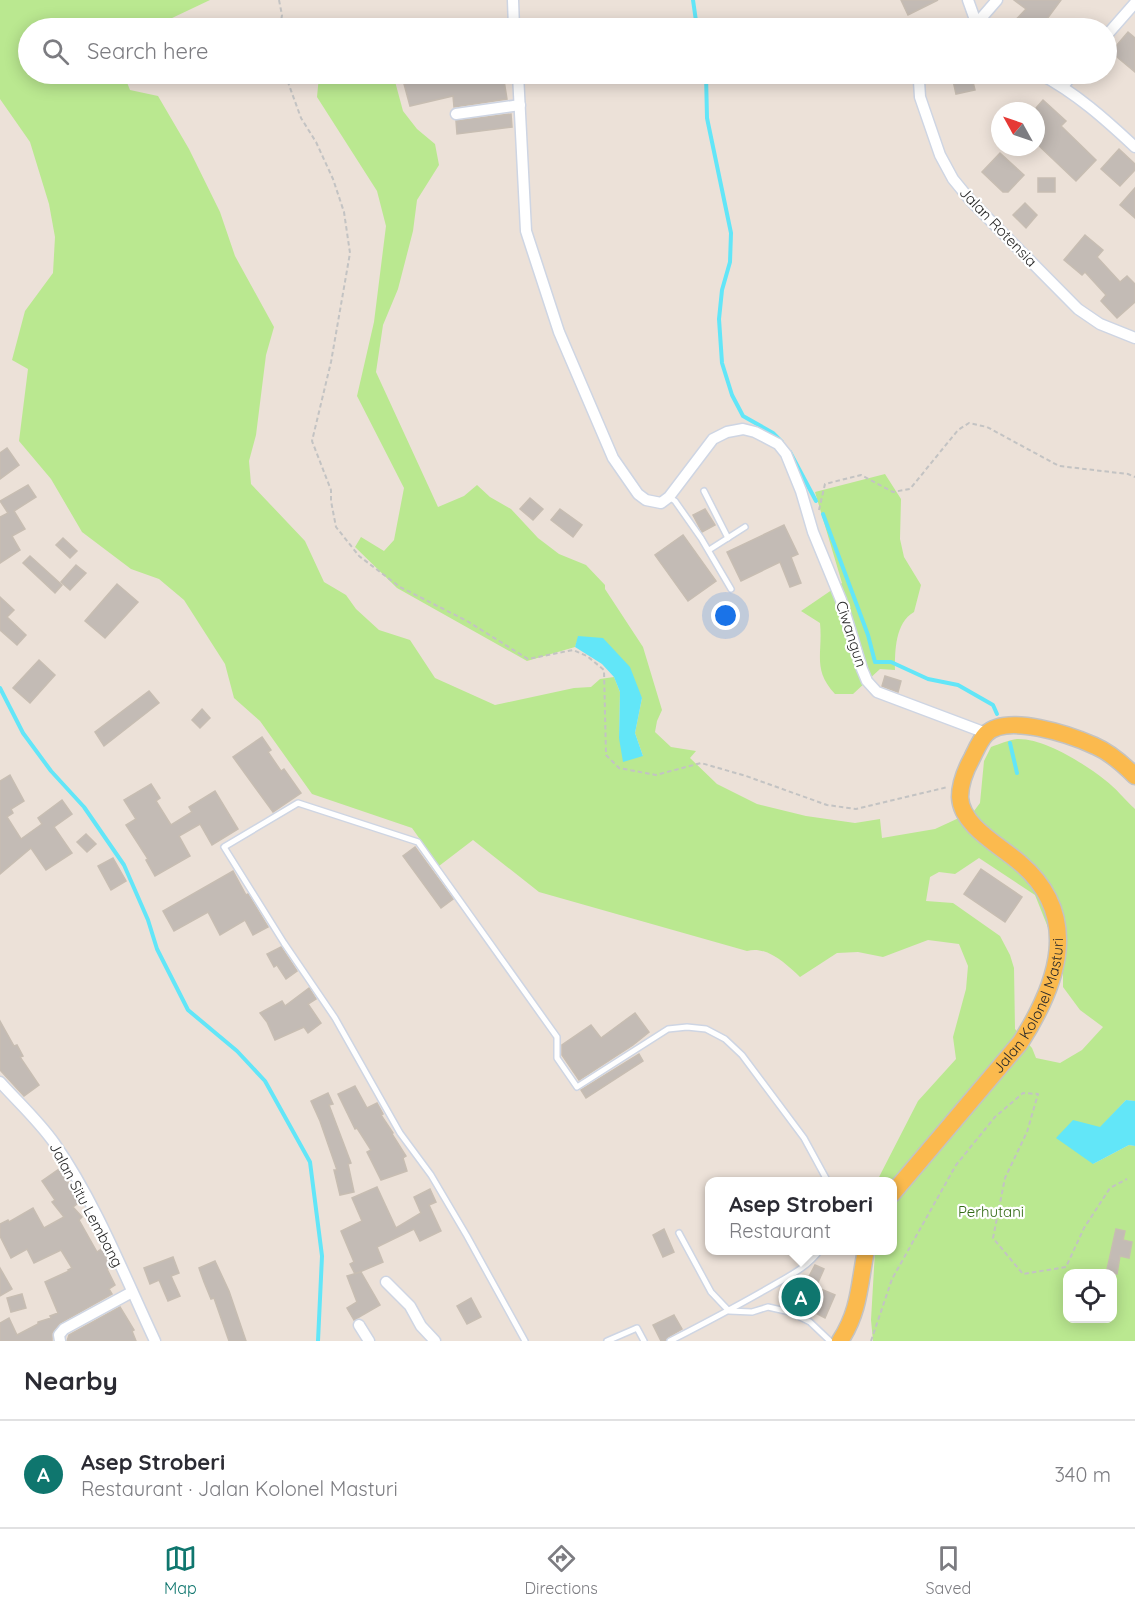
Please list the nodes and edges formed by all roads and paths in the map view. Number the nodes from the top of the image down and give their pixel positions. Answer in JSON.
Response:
{"nodes":[{"id":1,"x":279,"y":0,"type":"edge"},
{"id":2,"x":513,"y":0,"type":"edge"},
{"id":3,"x":968,"y":0,"type":"edge"},
{"id":4,"x":997,"y":0,"type":"edge"},
{"id":5,"x":1135,"y":3,"type":"edge"},
{"id":6,"x":282,"y":18,"type":"edge"},
{"id":7,"x":514,"y":18,"type":"edge"},
{"id":8,"x":974,"y":18,"type":"edge"},
{"id":9,"x":983,"y":18,"type":"edge"},
{"id":10,"x":1117,"y":24,"type":"edge"},
{"id":11,"x":289,"y":84,"type":"edge"},
{"id":12,"x":519,"y":84,"type":"edge"},
{"id":13,"x":920,"y":84,"type":"edge"},
{"id":14,"x":1059,"y":84,"type":"edge"},
{"id":15,"x":1063,"y":86,"type":"joint"},
{"id":16,"x":520,"y":105,"type":"junction"},
{"id":17,"x":456,"y":114,"type":"dead end"},
{"id":18,"x":1135,"y":147,"type":"edge"},
{"id":19,"x":1135,"y":338,"type":"edge"},
{"id":20,"x":1135,"y":477,"type":"edge"},
{"id":21,"x":704,"y":491,"type":"dead end"},
{"id":22,"x":669,"y":497,"type":"junction"},
{"id":23,"x":745,"y":527,"type":"dead end"},
{"id":24,"x":813,"y":532,"type":"junction"},
{"id":25,"x":728,"y":538,"type":"junction"},
{"id":26,"x":709,"y":550,"type":"junction"},
{"id":27,"x":731,"y":589,"type":"dead end"},
{"id":28,"x":986,"y":733,"type":"junction"},
{"id":29,"x":1135,"y":776,"type":"edge"},
{"id":30,"x":961,"y":791,"type":"junction"},
{"id":31,"x":0,"y":1082,"type":"edge"},
{"id":32,"x":825,"y":1177,"type":"edge"},
{"id":33,"x":1127,"y":1179,"type":"dead end"},
{"id":34,"x":897,"y":1188,"type":"edge"},
{"id":35,"x":679,"y":1233,"type":"dead end"},
{"id":36,"x":816,"y":1255,"type":"edge"},
{"id":37,"x":865,"y":1255,"type":"edge"},
{"id":38,"x":386,"y":1282,"type":"dead end"},
{"id":39,"x":132,"y":1293,"type":"junction"},
{"id":40,"x":729,"y":1311,"type":"junction"},
{"id":41,"x":358,"y":1324,"type":"dead end"},
{"id":42,"x":60,"y":1341,"type":"edge"},
{"id":43,"x":154,"y":1341,"type":"edge"},
{"id":44,"x":369,"y":1341,"type":"edge"},
{"id":45,"x":435,"y":1341,"type":"edge"},
{"id":46,"x":525,"y":1341,"type":"edge"},
{"id":47,"x":608,"y":1341,"type":"edge"},
{"id":48,"x":644,"y":1341,"type":"edge"},
{"id":49,"x":670,"y":1341,"type":"edge"},
{"id":50,"x":830,"y":1341,"type":"edge"},
{"id":51,"x":840,"y":1341,"type":"edge"},
{"id":52,"x":871,"y":1341,"type":"edge"}],
"edges":[{"from":1,"to":6,"type":"path"},
{"from":2,"to":7,"type":"street"},
{"from":3,"to":8,"type":"street"},
{"from":4,"to":9,"type":"street"},
{"from":5,"to":10,"type":"street"},
{"from":11,"to":30,"type":"path"},
{"from":12,"to":16,"type":"street"},
{"from":13,"to":19,"type":"street","name":"Jalan Rotensia"},
{"from":14,"to":15,"type":"street"},
{"from":15,"to":18,"type":"street"},
{"from":16,"to":17,"type":"street"},
{"from":16,"to":22,"type":"street"},
{"from":20,"to":24,"type":"path"},
{"from":21,"to":25,"type":"lane"},
{"from":22,"to":24,"type":"street","name":"Ciwangun"},
{"from":22,"to":26,"type":"lane"},
{"from":23,"to":25,"type":"lane"},
{"from":24,"to":28,"type":"street","name":"Ciwangun"},
{"from":25,"to":26,"type":"lane"},
{"from":26,"to":27,"type":"lane"},
{"from":28,"to":29,"type":"main road"},
{"from":28,"to":30,"type":"main road"},
{"from":30,"to":34,"type":"main road","name":"Jalan Kolonel Masturi"},
{"from":31,"to":39,"type":"street","name":"Jalan Situ Lembang"},
{"from":32,"to":46,"type":"lane"},
{"from":33,"to":52,"type":"path"},
{"from":35,"to":40,"type":"lane"},
{"from":36,"to":40,"type":"lane"},
{"from":37,"to":51,"type":"main road"},
{"from":38,"to":45,"type":"street"},
{"from":39,"to":42,"type":"street"},
{"from":39,"to":43,"type":"street","name":"Jalan Situ Lembang"},
{"from":40,"to":49,"type":"lane"},
{"from":40,"to":50,"type":"lane"},
{"from":41,"to":44,"type":"street"},
{"from":47,"to":48,"type":"lane"}]}
